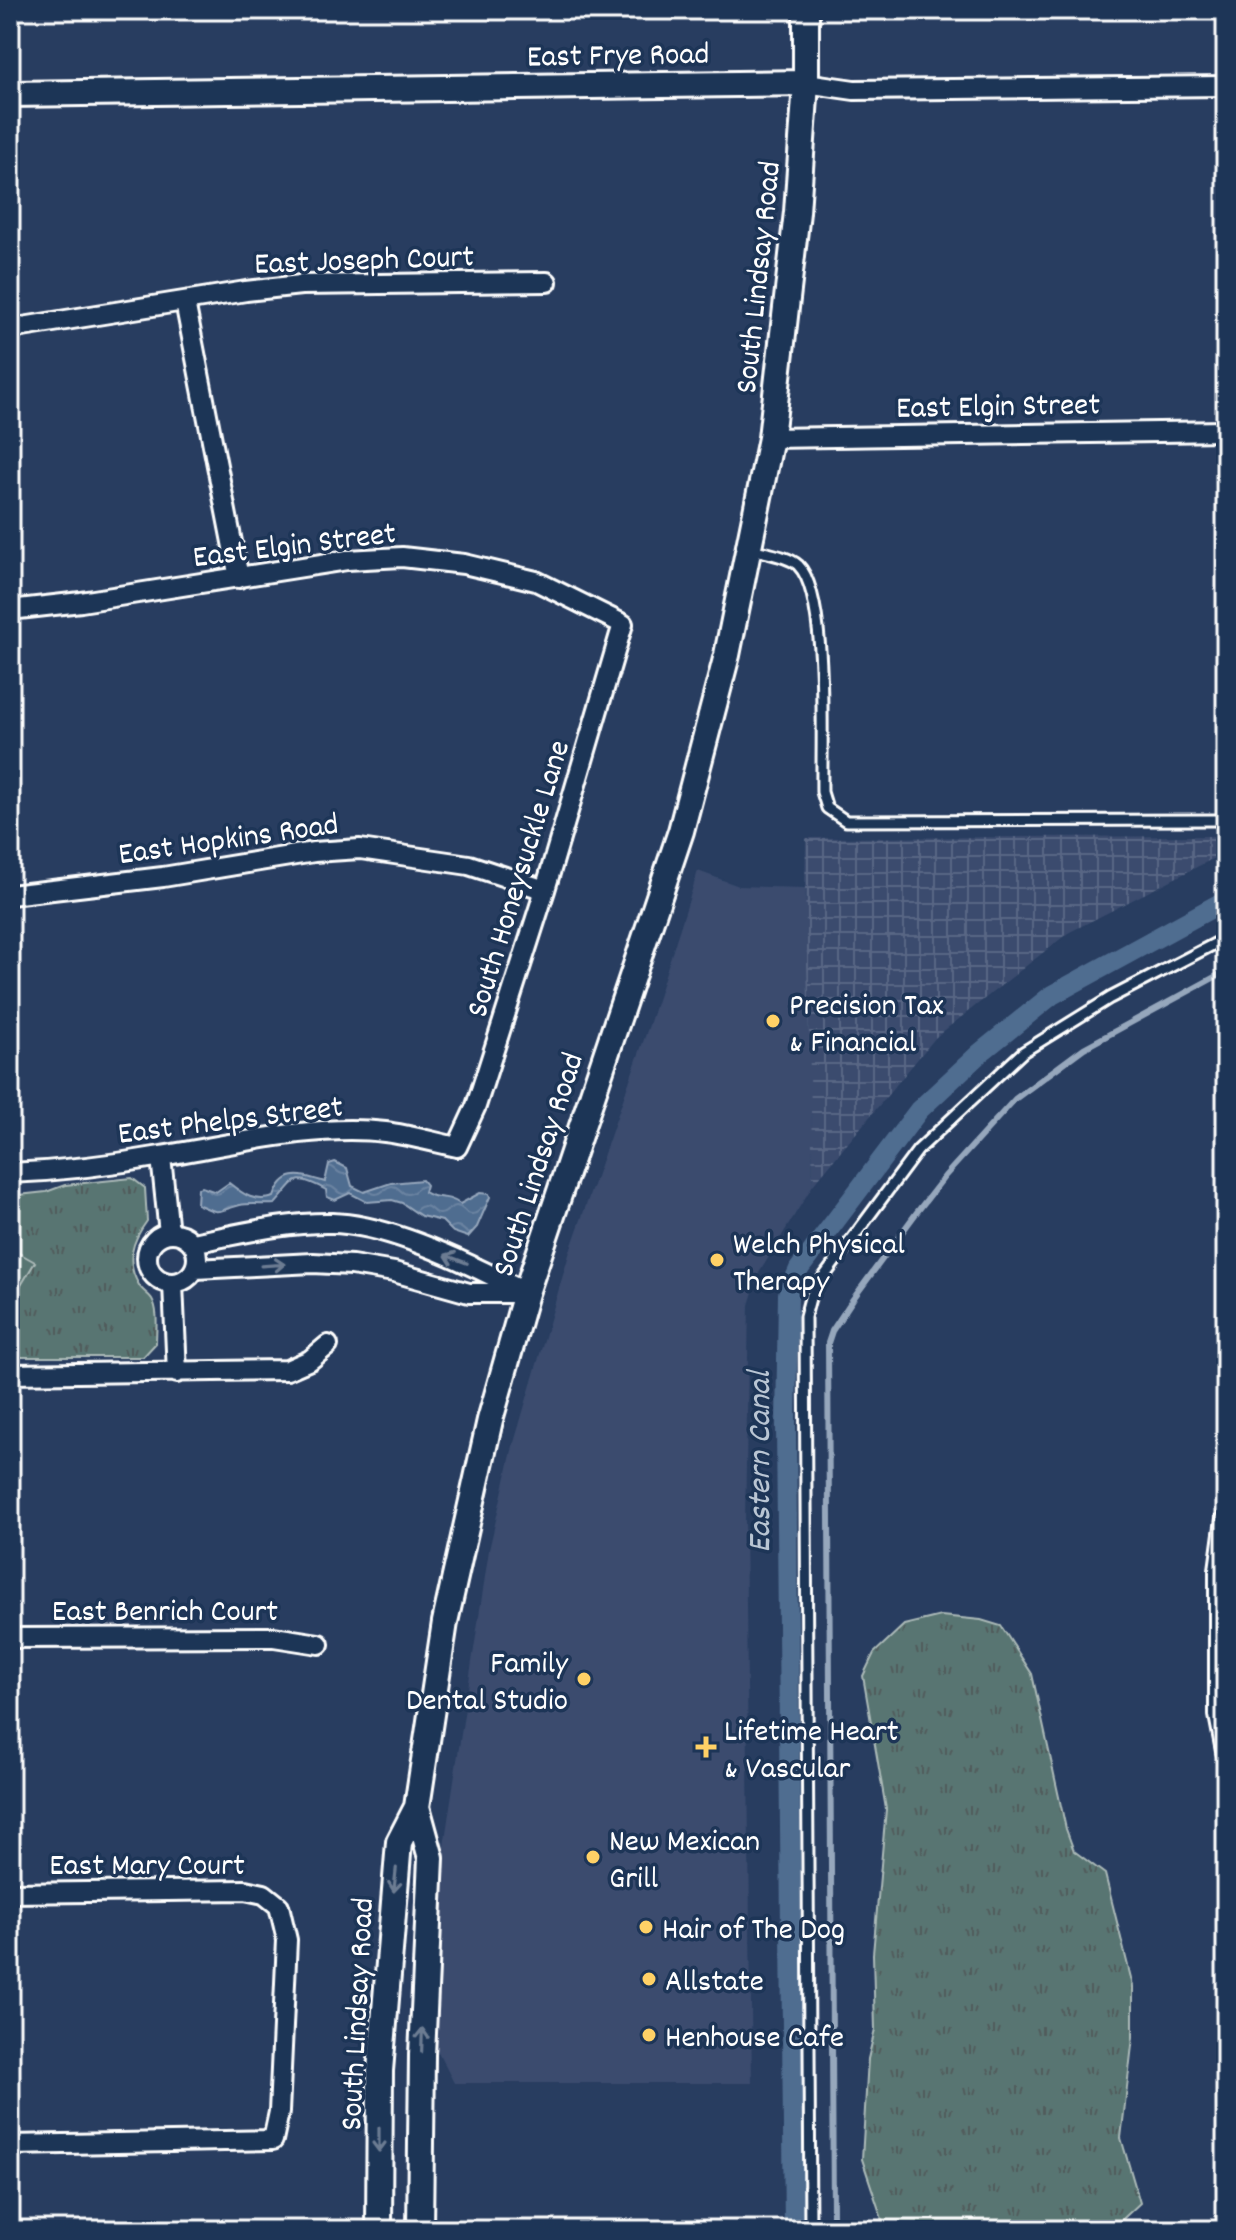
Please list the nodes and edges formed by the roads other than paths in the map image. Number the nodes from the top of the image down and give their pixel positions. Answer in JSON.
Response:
{"nodes":[{"id":1,"x":806,"y":10,"type":"edge"},
{"id":2,"x":806,"y":83,"type":"junction"},
{"id":3,"x":1226,"y":86,"type":"edge"},
{"id":4,"x":10,"y":94,"type":"edge"},
{"id":5,"x":547,"y":282,"type":"dead end"},
{"id":6,"x":185,"y":302,"type":"junction"},
{"id":7,"x":10,"y":329,"type":"edge"},
{"id":8,"x":1226,"y":431,"type":"edge"},
{"id":9,"x":771,"y":438,"type":"junction"},
{"id":10,"x":750,"y":549,"type":"junction"},
{"id":11,"x":239,"y":578,"type":"junction"},
{"id":12,"x":10,"y":610,"type":"edge"},
{"id":13,"x":623,"y":624,"type":"joint"},
{"id":14,"x":1221,"y":820,"type":"dead end"},
{"id":15,"x":545,"y":890,"type":"junction"},
{"id":16,"x":10,"y":895,"type":"edge"},
{"id":17,"x":1226,"y":938,"type":"edge"},
{"id":18,"x":457,"y":1147,"type":"joint"},
{"id":19,"x":161,"y":1157,"type":"junction"},
{"id":20,"x":10,"y":1173,"type":"edge"},
{"id":21,"x":169,"y":1233,"type":"junction"},
{"id":22,"x":193,"y":1243,"type":"junction"},
{"id":23,"x":195,"y":1269,"type":"junction"},
{"id":24,"x":173,"y":1284,"type":"junction"},
{"id":25,"x":526,"y":1293,"type":"junction"},
{"id":26,"x":328,"y":1345,"type":"dead end"},
{"id":27,"x":177,"y":1373,"type":"junction"},
{"id":28,"x":10,"y":1374,"type":"edge"},
{"id":29,"x":1226,"y":1519,"type":"edge"},
{"id":30,"x":10,"y":1638,"type":"edge"},
{"id":31,"x":319,"y":1644,"type":"dead end"},
{"id":32,"x":1222,"y":1669,"type":"edge"},
{"id":33,"x":1226,"y":1751,"type":"edge"},
{"id":34,"x":417,"y":1807,"type":"junction"},
{"id":35,"x":10,"y":1893,"type":"edge"},
{"id":36,"x":10,"y":2145,"type":"edge"},
{"id":37,"x":379,"y":2230,"type":"edge"},
{"id":38,"x":420,"y":2230,"type":"edge"},
{"id":39,"x":810,"y":2230,"type":"edge"}],
"edges":[{"from":1,"to":2,"type":"main road","name":"South Lindsay Road"},
{"from":2,"to":3,"type":"street","name":"East Frye Road"},
{"from":2,"to":4,"type":"main road","name":"East Frye Road"},
{"from":2,"to":9,"type":"main road","name":"South Lindsay Road"},
{"from":5,"to":6,"type":"street","name":"East Joseph Court"},
{"from":6,"to":7,"type":"street","name":"East Joseph Court"},
{"from":6,"to":11,"type":"street"},
{"from":8,"to":9,"type":"street","name":"East Elgin Street"},
{"from":9,"to":10,"type":"main road","name":"South Lindsay Road"},
{"from":10,"to":14,"type":"lane"},
{"from":10,"to":25,"type":"main road","name":"South Lindsay Road"},
{"from":11,"to":12,"type":"street","name":"East Elgin Street"},
{"from":11,"to":13,"type":"street","name":"East Elgin Street"},
{"from":13,"to":15,"type":"street","name":"South Honeysuckle Lane"},
{"from":15,"to":16,"type":"street","name":"East Hopkins Road"},
{"from":15,"to":18,"type":"street","name":"South Honeysuckle Lane"},
{"from":17,"to":39,"type":"lane"},
{"from":18,"to":19,"type":"street","name":"East Phelps Street"},
{"from":19,"to":20,"type":"street","name":"East Phelps Street"},
{"from":19,"to":21,"type":"street"},
{"from":21,"to":22,"type":"street"},
{"from":21,"to":24,"type":"street"},
{"from":22,"to":23,"type":"street"},
{"from":25,"to":22,"type":"street","one_way":true},
{"from":23,"to":24,"type":"street"},
{"from":23,"to":25,"type":"street","one_way":true},
{"from":24,"to":27,"type":"street"},
{"from":25,"to":34,"type":"main road","name":"South Lindsay Road"},
{"from":26,"to":27,"type":"street"},
{"from":27,"to":28,"type":"street"},
{"from":29,"to":32,"type":"street"},
{"from":30,"to":31,"type":"street","name":"East Benrich Court"},
{"from":32,"to":33,"type":"street"},
{"from":34,"to":37,"type":"main road","name":"South Lindsay Road","one_way":true},
{"from":38,"to":34,"type":"main road","name":"South Lindsay Road","one_way":true},
{"from":35,"to":36,"type":"street","name":"East Mary Court"}]}
